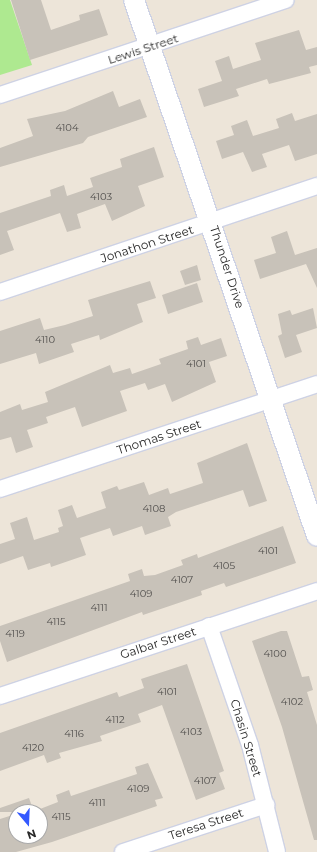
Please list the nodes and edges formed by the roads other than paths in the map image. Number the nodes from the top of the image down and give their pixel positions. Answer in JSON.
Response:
{"nodes":[{"id":1,"x":134,"y":0,"type":"edge"},
{"id":2,"x":286,"y":0,"type":"edge"},
{"id":3,"x":152,"y":46,"type":"junction"},
{"id":4,"x":0,"y":95,"type":"edge"},
{"id":5,"x":317,"y":186,"type":"edge"},
{"id":6,"x":212,"y":222,"type":"junction"},
{"id":7,"x":0,"y":292,"type":"edge"},
{"id":8,"x":317,"y":384,"type":"edge"},
{"id":9,"x":270,"y":400,"type":"junction"},
{"id":10,"x":0,"y":489,"type":"edge"},
{"id":11,"x":317,"y":536,"type":"edge"},
{"id":12,"x":317,"y":591,"type":"edge"},
{"id":13,"x":209,"y":626,"type":"junction"},
{"id":14,"x":0,"y":696,"type":"edge"},
{"id":15,"x":266,"y":804,"type":"junction"},
{"id":16,"x":123,"y":852,"type":"edge"},
{"id":17,"x":277,"y":852,"type":"edge"}],
"edges":[{"from":1,"to":3,"type":"street","name":"Thunder Drive"},
{"from":2,"to":3,"type":"street","name":"Lewis Street"},
{"from":3,"to":4,"type":"street","name":"Lewis Street"},
{"from":3,"to":6,"type":"street","name":"Thunder Drive"},
{"from":5,"to":6,"type":"street","name":"Jonathon Street"},
{"from":6,"to":7,"type":"street","name":"Jonathon Street"},
{"from":6,"to":9,"type":"street","name":"Thunder Drive"},
{"from":8,"to":9,"type":"street","name":"Thomas Street"},
{"from":9,"to":10,"type":"street","name":"Thomas Street"},
{"from":9,"to":11,"type":"street","name":"Thunder Drive"},
{"from":12,"to":13,"type":"street","name":"Galbar Street"},
{"from":13,"to":14,"type":"street","name":"Galbar Street"},
{"from":13,"to":15,"type":"street","name":"Chasin Street"},
{"from":15,"to":16,"type":"street","name":"Teresa Street"},
{"from":15,"to":17,"type":"street","name":"Chasin Street"}]}
